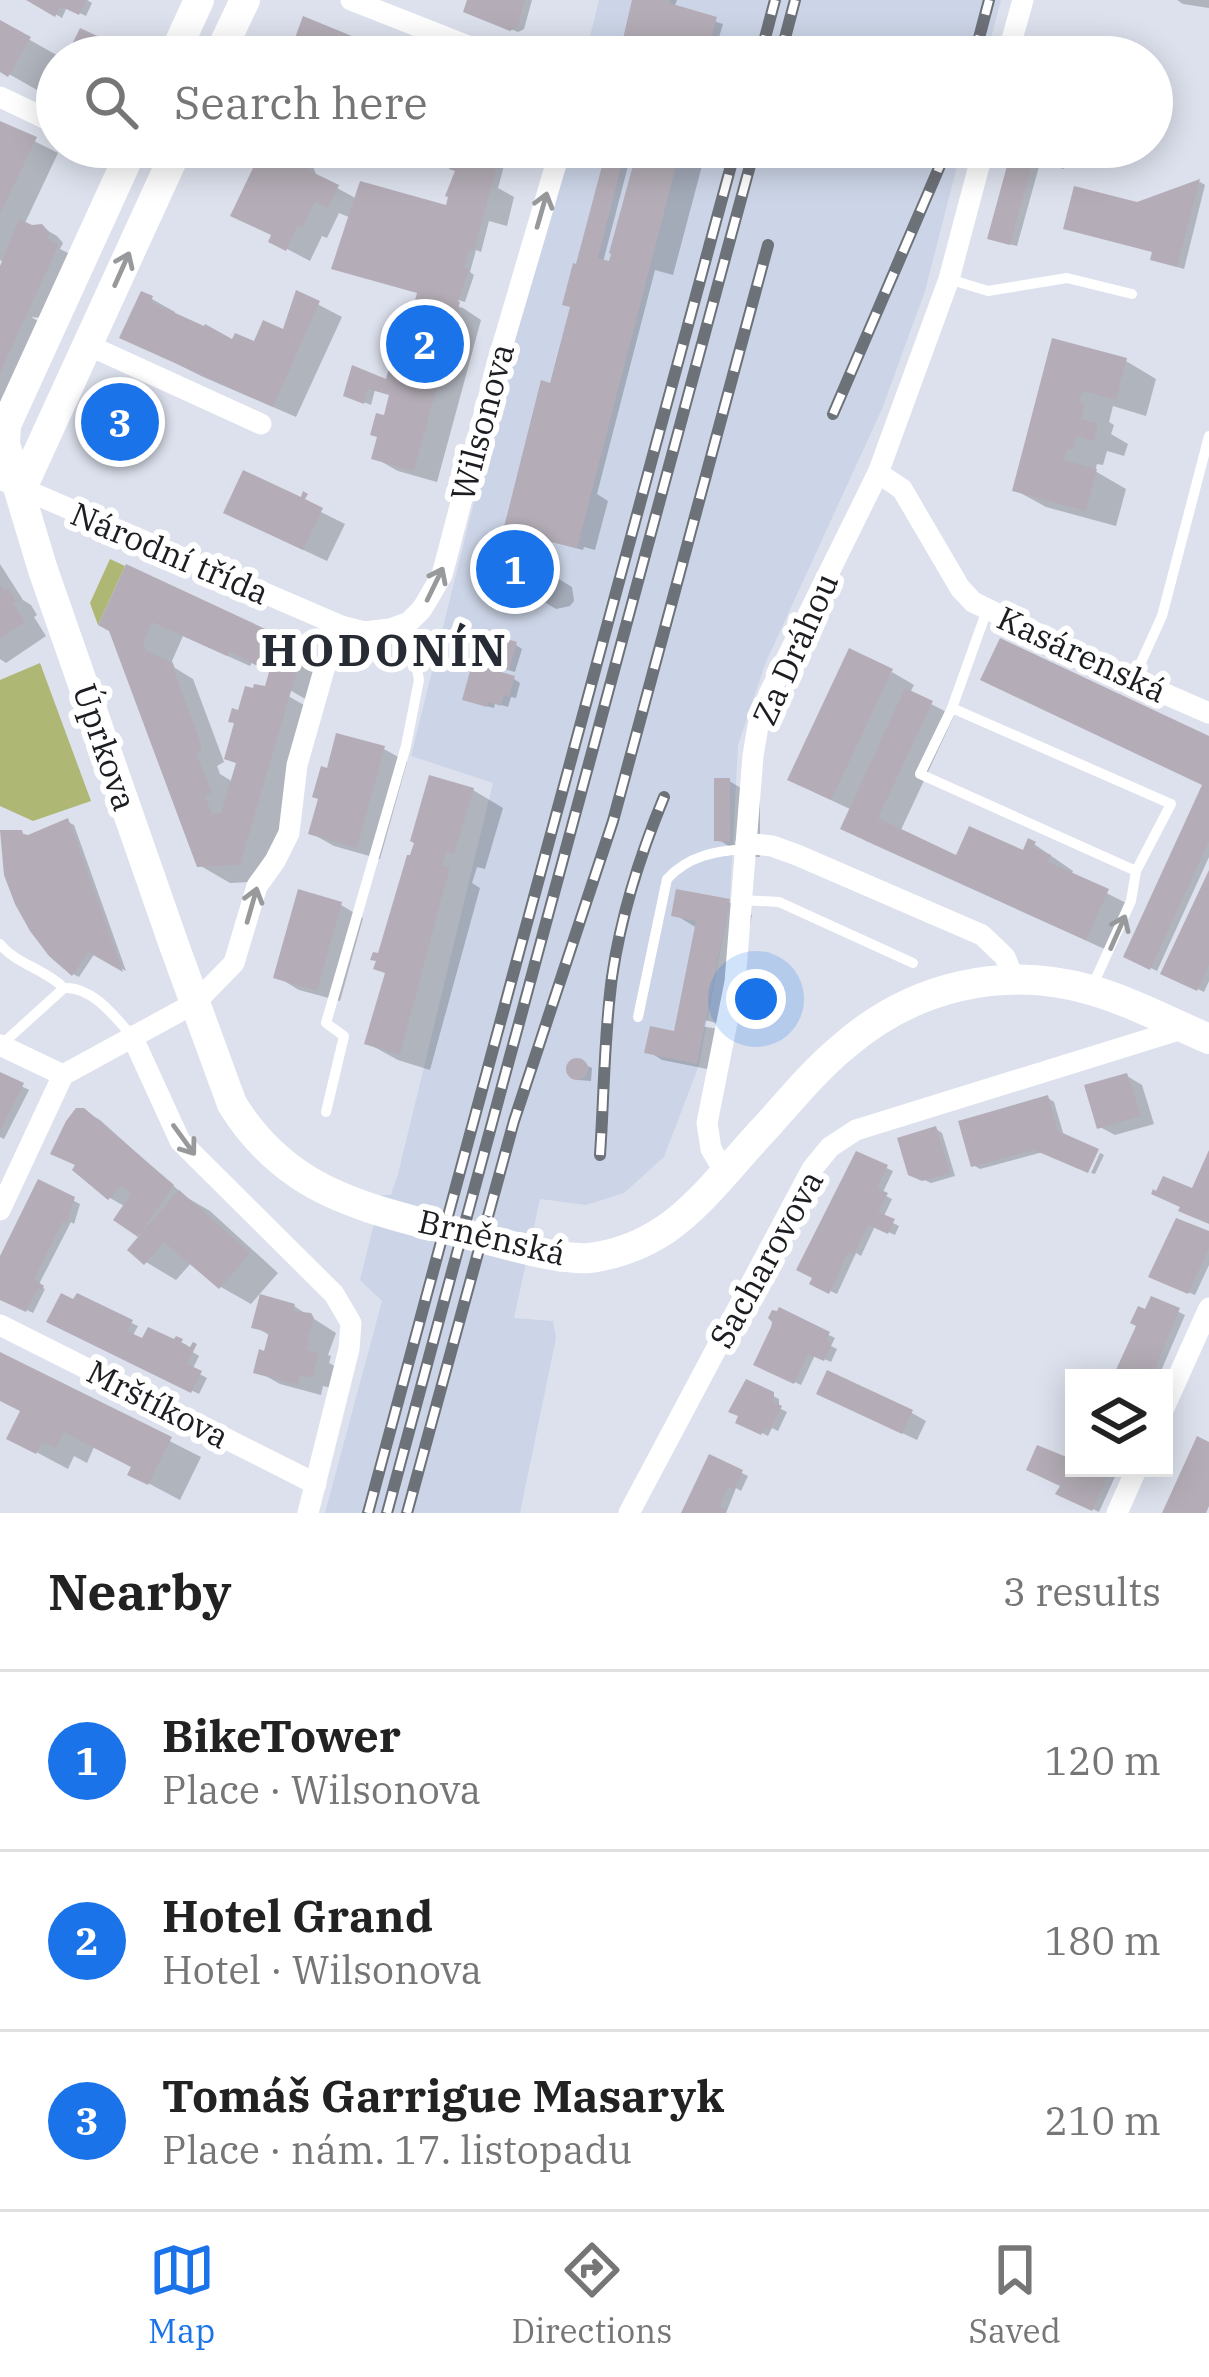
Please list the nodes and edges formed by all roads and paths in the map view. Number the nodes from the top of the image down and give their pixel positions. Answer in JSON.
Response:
{"nodes":[{"id":1,"x":199,"y":0,"type":"edge"},
{"id":2,"x":245,"y":0,"type":"edge"},
{"id":3,"x":351,"y":0,"type":"edge"},
{"id":4,"x":1023,"y":0,"type":"edge"},
{"id":5,"x":183,"y":36,"type":"edge"},
{"id":6,"x":228,"y":36,"type":"edge"},
{"id":7,"x":443,"y":36,"type":"edge"},
{"id":8,"x":1013,"y":36,"type":"edge"},
{"id":9,"x":0,"y":97,"type":"edge"},
{"id":10,"x":36,"y":114,"type":"edge"},
{"id":11,"x":117,"y":168,"type":"edge"},
{"id":12,"x":168,"y":168,"type":"edge"},
{"id":13,"x":555,"y":168,"type":"edge"},
{"id":14,"x":978,"y":168,"type":"edge"},
{"id":15,"x":949,"y":279,"type":"junction"},
{"id":16,"x":1132,"y":294,"type":"dead end"},
{"id":17,"x":88,"y":344,"type":"junction"},
{"id":18,"x":261,"y":424,"type":"dead end"},
{"id":19,"x":1209,"y":436,"type":"edge"},
{"id":20,"x":878,"y":472,"type":"junction"},
{"id":21,"x":10,"y":484,"type":"edge"},
{"id":22,"x":986,"y":610,"type":"junction"},
{"id":23,"x":403,"y":624,"type":"junction"},
{"id":24,"x":340,"y":626,"type":"junction"},
{"id":25,"x":1133,"y":680,"type":"junction"},
{"id":26,"x":952,"y":708,"type":"junction"},
{"id":27,"x":1209,"y":712,"type":"edge"},
{"id":28,"x":746,"y":846,"type":"junction"},
{"id":29,"x":1136,"y":871,"type":"junction"},
{"id":30,"x":742,"y":900,"type":"junction"},
{"id":31,"x":0,"y":944,"type":"edge"},
{"id":32,"x":913,"y":963,"type":"dead end"},
{"id":33,"x":1014,"y":979,"type":"junction"},
{"id":34,"x":64,"y":988,"type":"junction"},
{"id":35,"x":1091,"y":990,"type":"junction"},
{"id":36,"x":195,"y":1003,"type":"junction"},
{"id":37,"x":638,"y":1017,"type":"dead end"},
{"id":38,"x":1197,"y":1034,"type":"edge"},
{"id":39,"x":132,"y":1036,"type":"junction"},
{"id":40,"x":0,"y":1045,"type":"edge"},
{"id":41,"x":63,"y":1075,"type":"junction"},
{"id":42,"x":326,"y":1112,"type":"dead end"},
{"id":43,"x":724,"y":1171,"type":"junction"},
{"id":44,"x":0,"y":1210,"type":"edge"},
{"id":45,"x":1209,"y":1308,"type":"edge"},
{"id":46,"x":0,"y":1325,"type":"edge"},
{"id":47,"x":1173,"y":1388,"type":"edge"},
{"id":48,"x":1133,"y":1477,"type":"edge"},
{"id":49,"x":316,"y":1484,"type":"junction"},
{"id":50,"x":308,"y":1513,"type":"edge"},
{"id":51,"x":629,"y":1513,"type":"edge"},
{"id":52,"x":1117,"y":1513,"type":"edge"}],
"edges":[{"from":1,"to":5,"type":"main road"},
{"from":2,"to":6,"type":"main road"},
{"from":3,"to":7,"type":"street"},
{"from":4,"to":8,"type":"street"},
{"from":9,"to":10,"type":"street"},
{"from":11,"to":21,"type":"main road","name":"Úprkova"},
{"from":17,"to":12,"type":"main road","one_way":true},
{"from":23,"to":13,"type":"street","name":"Wilsonova","one_way":true},
{"from":14,"to":15,"type":"street","name":"Za Dráhou"},
{"from":15,"to":16,"type":"lane"},
{"from":15,"to":20,"type":"street","name":"Za Dráhou"},
{"from":17,"to":18,"type":"street"},
{"from":17,"to":21,"type":"main road"},
{"from":19,"to":25,"type":"lane"},
{"from":20,"to":22,"type":"street","name":"Kasárenská"},
{"from":20,"to":28,"type":"street","name":"Za Dráhou"},
{"from":21,"to":24,"type":"street","name":"Národní třída"},
{"from":21,"to":36,"type":"main road","name":"Úprkova"},
{"from":22,"to":25,"type":"street","name":"Kasárenská"},
{"from":22,"to":26,"type":"lane"},
{"from":23,"to":24,"type":"street"},
{"from":23,"to":42,"type":"lane"},
{"from":36,"to":24,"type":"street","one_way":true},
{"from":25,"to":27,"type":"street","name":"Kasárenská"},
{"from":26,"to":29,"type":"lane"},
{"from":26,"to":29,"type":"lane"},
{"from":28,"to":30,"type":"street","name":"Za Dráhou"},
{"from":28,"to":33,"type":"street"},
{"from":28,"to":37,"type":"lane"},
{"from":35,"to":29,"type":"lane","one_way":true},
{"from":30,"to":32,"type":"lane"},
{"from":30,"to":43,"type":"street","name":"Za Dráhou"},
{"from":31,"to":34,"type":"lane"},
{"from":33,"to":35,"type":"main road","name":"Brněnská"},
{"from":33,"to":43,"type":"main road","name":"Brněnská"},
{"from":34,"to":39,"type":"lane"},
{"from":34,"to":40,"type":"lane"},
{"from":35,"to":38,"type":"main road","name":"Brněnská"},
{"from":36,"to":39,"type":"street"},
{"from":36,"to":43,"type":"main road","name":"Brněnská"},
{"from":38,"to":51,"type":"street","name":"Sacharovova"},
{"from":39,"to":41,"type":"street"},
{"from":39,"to":49,"type":"street","one_way":true},
{"from":40,"to":41,"type":"street"},
{"from":41,"to":44,"type":"street"},
{"from":45,"to":47,"type":"street"},
{"from":46,"to":49,"type":"street","name":"Mrštíkova"},
{"from":48,"to":52,"type":"street"},
{"from":49,"to":50,"type":"street"}]}
